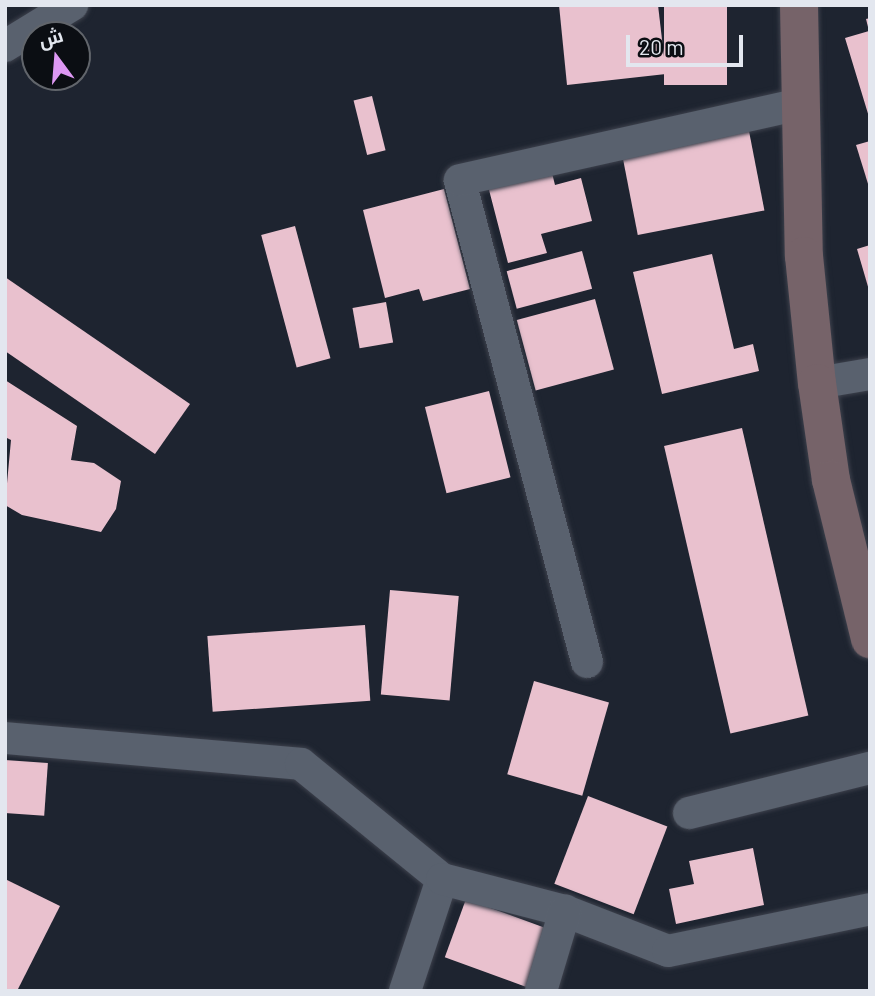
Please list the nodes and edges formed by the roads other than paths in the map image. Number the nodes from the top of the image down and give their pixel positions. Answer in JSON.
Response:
{"nodes":[{"id":1,"x":799,"y":5,"type":"edge"},
{"id":2,"x":56,"y":9,"type":"edge"},
{"id":3,"x":5,"y":46,"type":"edge"},
{"id":4,"x":799,"y":104,"type":"junction"},
{"id":5,"x":870,"y":374,"type":"edge"},
{"id":6,"x":817,"y":383,"type":"junction"},
{"id":7,"x":861,"y":572,"type":"edge"},
{"id":8,"x":870,"y":639,"type":"edge"},
{"id":9,"x":587,"y":662,"type":"dead end"},
{"id":10,"x":5,"y":738,"type":"edge"},
{"id":11,"x":870,"y":768,"type":"edge"},
{"id":12,"x":689,"y":813,"type":"dead end"},
{"id":13,"x":442,"y":879,"type":"junction"},
{"id":14,"x":870,"y":909,"type":"edge"},
{"id":15,"x":565,"y":911,"type":"junction"},
{"id":16,"x":405,"y":991,"type":"edge"},
{"id":17,"x":541,"y":991,"type":"edge"}],
"edges":[{"from":1,"to":4,"type":"main road"},
{"from":2,"to":3,"type":"street"},
{"from":4,"to":6,"type":"main road"},
{"from":4,"to":9,"type":"street"},
{"from":5,"to":6,"type":"street"},
{"from":6,"to":7,"type":"main road"},
{"from":7,"to":8,"type":"main road"},
{"from":10,"to":13,"type":"street"},
{"from":11,"to":12,"type":"street"},
{"from":13,"to":15,"type":"street"},
{"from":13,"to":16,"type":"street"},
{"from":14,"to":15,"type":"street"},
{"from":15,"to":17,"type":"street"}]}
